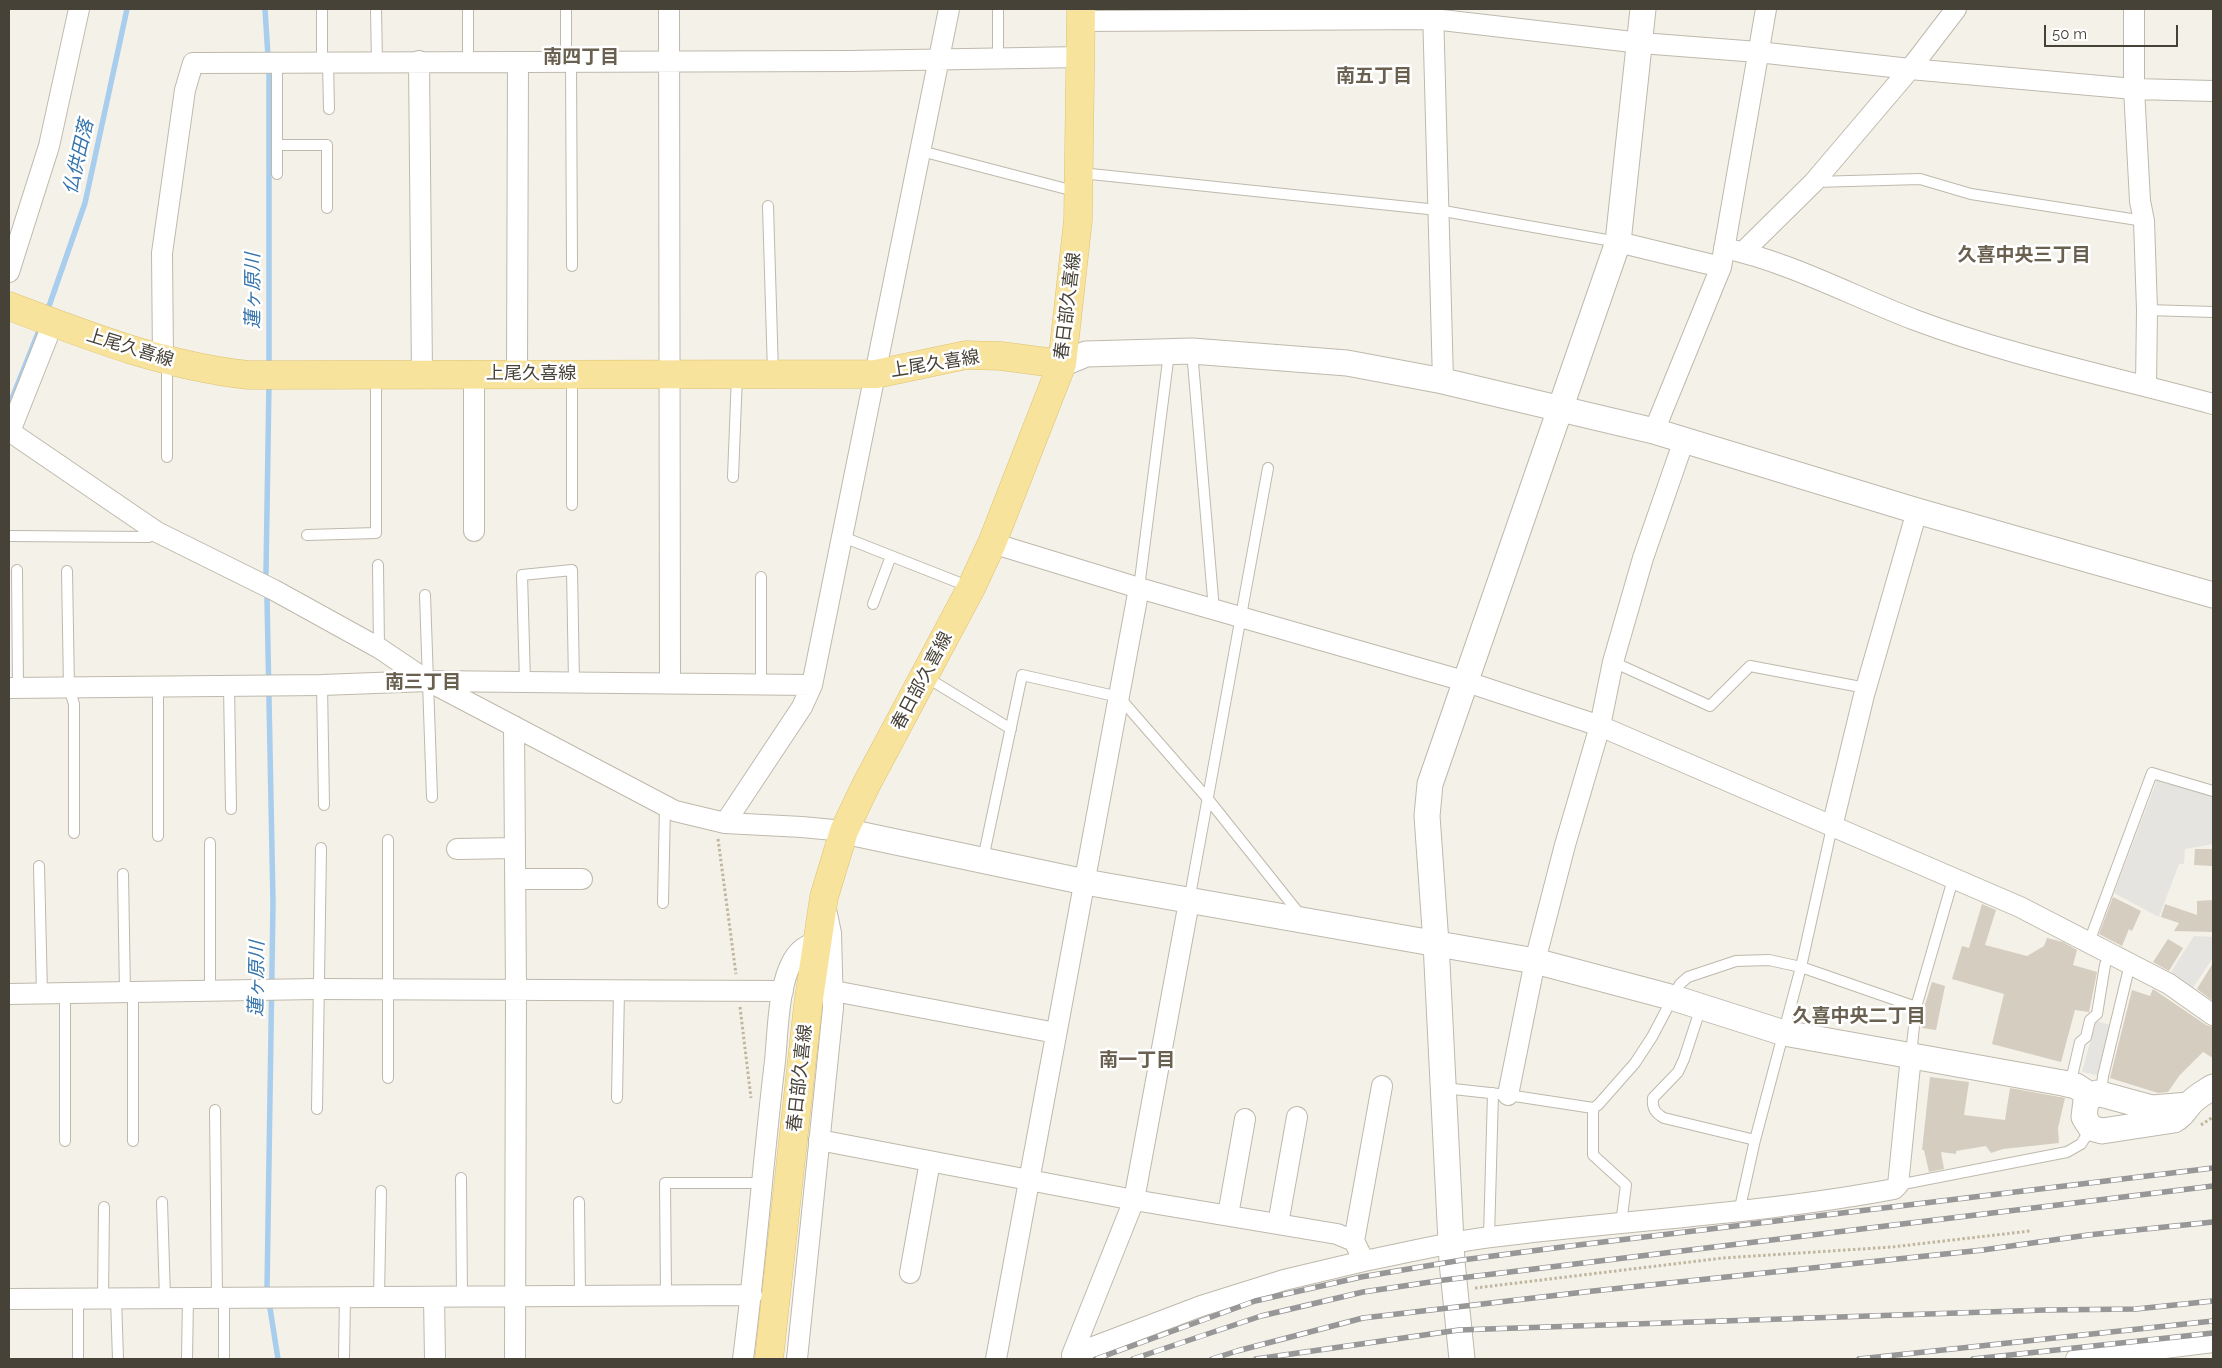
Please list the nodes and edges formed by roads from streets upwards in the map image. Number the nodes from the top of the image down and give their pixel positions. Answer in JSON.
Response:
{"nodes":[{"id":1,"x":79,"y":9,"type":"edge"},
{"id":2,"x":669,"y":9,"type":"edge"},
{"id":3,"x":949,"y":9,"type":"edge"},
{"id":4,"x":1644,"y":9,"type":"edge"},
{"id":5,"x":1766,"y":9,"type":"edge"},
{"id":6,"x":1956,"y":9,"type":"edge"},
{"id":7,"x":2134,"y":9,"type":"edge"},
{"id":8,"x":1433,"y":14,"type":"edge"},
{"id":9,"x":1081,"y":15,"type":"edge"},
{"id":10,"x":1641,"y":43,"type":"junction"},
{"id":11,"x":1758,"y":52,"type":"junction"},
{"id":12,"x":1082,"y":57,"type":"junction"},
{"id":13,"x":938,"y":60,"type":"junction"},
{"id":14,"x":669,"y":61,"type":"junction"},
{"id":15,"x":419,"y":62,"type":"junction"},
{"id":16,"x":518,"y":62,"type":"junction"},
{"id":17,"x":1910,"y":68,"type":"junction"},
{"id":18,"x":2134,"y":89,"type":"junction"},
{"id":19,"x":2213,"y":91,"type":"edge"},
{"id":20,"x":1618,"y":242,"type":"junction"},
{"id":21,"x":1729,"y":256,"type":"junction"},
{"id":22,"x":9,"y":272,"type":"edge"},
{"id":23,"x":9,"y":306,"type":"edge"},
{"id":24,"x":53,"y":323,"type":"junction"},
{"id":25,"x":165,"y":361,"type":"junction"},
{"id":26,"x":1062,"y":364,"type":"junction"},
{"id":27,"x":517,"y":374,"type":"junction"},
{"id":28,"x":669,"y":374,"type":"junction"},
{"id":29,"x":876,"y":374,"type":"junction"},
{"id":30,"x":422,"y":375,"type":"junction"},
{"id":31,"x":474,"y":375,"type":"junction"},
{"id":32,"x":1443,"y":381,"type":"junction"},
{"id":33,"x":2146,"y":386,"type":"junction"},
{"id":34,"x":2213,"y":404,"type":"edge"},
{"id":35,"x":1560,"y":409,"type":"junction"},
{"id":36,"x":1654,"y":431,"type":"junction"},
{"id":37,"x":9,"y":433,"type":"edge"},
{"id":38,"x":1684,"y":440,"type":"junction"},
{"id":39,"x":1917,"y":511,"type":"junction"},
{"id":40,"x":474,"y":531,"type":"dead end"},
{"id":41,"x":992,"y":543,"type":"junction"},
{"id":42,"x":1139,"y":588,"type":"junction"},
{"id":43,"x":2213,"y":595,"type":"edge"},
{"id":44,"x":428,"y":681,"type":"junction"},
{"id":45,"x":1464,"y":681,"type":"junction"},
{"id":46,"x":670,"y":682,"type":"junction"},
{"id":47,"x":812,"y":685,"type":"junction"},
{"id":48,"x":14,"y":688,"type":"edge"},
{"id":49,"x":514,"y":726,"type":"junction"},
{"id":50,"x":1600,"y":726,"type":"junction"},
{"id":51,"x":725,"y":823,"type":"junction"},
{"id":52,"x":1832,"y":827,"type":"junction"},
{"id":53,"x":844,"y":832,"type":"junction"},
{"id":54,"x":457,"y":848,"type":"dead end"},
{"id":55,"x":515,"y":848,"type":"junction"},
{"id":56,"x":515,"y":879,"type":"junction"},
{"id":57,"x":582,"y":879,"type":"dead end"},
{"id":58,"x":1085,"y":882,"type":"junction"},
{"id":59,"x":824,"y":897,"type":"junction"},
{"id":60,"x":1189,"y":902,"type":"junction"},
{"id":61,"x":816,"y":942,"type":"junction"},
{"id":62,"x":1436,"y":943,"type":"junction"},
{"id":63,"x":1535,"y":961,"type":"junction"},
{"id":64,"x":516,"y":990,"type":"junction"},
{"id":65,"x":783,"y":991,"type":"junction"},
{"id":66,"x":834,"y":991,"type":"junction"},
{"id":67,"x":9,"y":994,"type":"edge"},
{"id":68,"x":2213,"y":1015,"type":"edge"},
{"id":69,"x":1056,"y":1033,"type":"junction"},
{"id":70,"x":1911,"y":1056,"type":"junction"},
{"id":71,"x":1382,"y":1086,"type":"dead end"},
{"id":72,"x":2213,"y":1087,"type":"edge"},
{"id":73,"x":2087,"y":1092,"type":"junction"},
{"id":74,"x":1500,"y":1094,"type":"road end"},
{"id":75,"x":2189,"y":1105,"type":"junction"},
{"id":76,"x":1296,"y":1117,"type":"dead end"},
{"id":77,"x":1245,"y":1119,"type":"dead end"},
{"id":78,"x":819,"y":1140,"type":"junction"},
{"id":79,"x":930,"y":1161,"type":"junction"},
{"id":80,"x":1029,"y":1180,"type":"junction"},
{"id":81,"x":1134,"y":1200,"type":"junction"},
{"id":82,"x":1228,"y":1215,"type":"junction"},
{"id":83,"x":1278,"y":1224,"type":"junction"},
{"id":84,"x":1354,"y":1241,"type":"junction"},
{"id":85,"x":1451,"y":1244,"type":"junction"},
{"id":86,"x":1364,"y":1262,"type":"junction"},
{"id":87,"x":910,"y":1274,"type":"dead end"},
{"id":88,"x":752,"y":1295,"type":"junction"},
{"id":89,"x":514,"y":1296,"type":"junction"},
{"id":90,"x":434,"y":1298,"type":"junction"},
{"id":91,"x":9,"y":1299,"type":"edge"},
{"id":92,"x":2207,"y":1348,"type":"edge"},
{"id":93,"x":1067,"y":1357,"type":"edge"},
{"id":94,"x":435,"y":1359,"type":"edge"},
{"id":95,"x":515,"y":1359,"type":"edge"},
{"id":96,"x":744,"y":1359,"type":"edge"},
{"id":97,"x":769,"y":1359,"type":"edge"},
{"id":98,"x":796,"y":1359,"type":"edge"},
{"id":99,"x":996,"y":1359,"type":"edge"},
{"id":100,"x":1462,"y":1359,"type":"edge"},
{"id":101,"x":2076,"y":1359,"type":"edge"}],
"edges":[{"from":1,"to":22,"type":"street"},
{"from":2,"to":14,"type":"street"},
{"from":3,"to":13,"type":"street"},
{"from":4,"to":10,"type":"street"},
{"from":5,"to":11,"type":"street"},
{"from":6,"to":17,"type":"street"},
{"from":7,"to":18,"type":"street"},
{"from":8,"to":9,"type":"street"},
{"from":8,"to":10,"type":"street"},
{"from":8,"to":32,"type":"street"},
{"from":9,"to":12,"type":"main road","name":"春日部久喜線"},
{"from":10,"to":11,"type":"street"},
{"from":10,"to":20,"type":"street"},
{"from":11,"to":17,"type":"street"},
{"from":11,"to":21,"type":"street"},
{"from":12,"to":13,"type":"street"},
{"from":12,"to":26,"type":"main road","name":"春日部久喜線"},
{"from":13,"to":14,"type":"street"},
{"from":13,"to":29,"type":"street"},
{"from":14,"to":16,"type":"street"},
{"from":14,"to":28,"type":"street"},
{"from":15,"to":16,"type":"street"},
{"from":15,"to":25,"type":"street"},
{"from":15,"to":30,"type":"street"},
{"from":16,"to":27,"type":"street"},
{"from":17,"to":18,"type":"street"},
{"from":17,"to":21,"type":"street"},
{"from":18,"to":19,"type":"street"},
{"from":18,"to":33,"type":"street"},
{"from":20,"to":21,"type":"street"},
{"from":20,"to":35,"type":"street"},
{"from":21,"to":33,"type":"street"},
{"from":21,"to":36,"type":"street"},
{"from":23,"to":24,"type":"main road","name":"上尾久喜線"},
{"from":24,"to":25,"type":"main road","name":"上尾久喜線"},
{"from":24,"to":37,"type":"street"},
{"from":25,"to":30,"type":"main road","name":"上尾久喜線"},
{"from":26,"to":29,"type":"main road","name":"上尾久喜線"},
{"from":26,"to":32,"type":"street"},
{"from":26,"to":41,"type":"main road","name":"春日部久喜線"},
{"from":27,"to":28,"type":"main road","name":"上尾久喜線"},
{"from":27,"to":31,"type":"main road","name":"上尾久喜線"},
{"from":28,"to":29,"type":"main road","name":"上尾久喜線"},
{"from":28,"to":46,"type":"street"},
{"from":29,"to":47,"type":"street"},
{"from":30,"to":31,"type":"main road","name":"上尾久喜線"},
{"from":31,"to":40,"type":"street"},
{"from":32,"to":35,"type":"street"},
{"from":33,"to":34,"type":"street"},
{"from":35,"to":36,"type":"street"},
{"from":35,"to":45,"type":"street"},
{"from":36,"to":38,"type":"street"},
{"from":37,"to":44,"type":"street"},
{"from":38,"to":39,"type":"street"},
{"from":38,"to":50,"type":"street"},
{"from":39,"to":43,"type":"street"},
{"from":39,"to":52,"type":"street"},
{"from":41,"to":42,"type":"street"},
{"from":41,"to":53,"type":"main road","name":"春日部久喜線"},
{"from":42,"to":45,"type":"street"},
{"from":42,"to":58,"type":"street"},
{"from":44,"to":46,"type":"street"},
{"from":44,"to":48,"type":"street"},
{"from":44,"to":49,"type":"street"},
{"from":45,"to":50,"type":"street"},
{"from":45,"to":62,"type":"street"},
{"from":46,"to":47,"type":"street"},
{"from":47,"to":51,"type":"street"},
{"from":49,"to":51,"type":"street"},
{"from":49,"to":55,"type":"street"},
{"from":50,"to":52,"type":"street"},
{"from":50,"to":63,"type":"street"},
{"from":51,"to":53,"type":"street"},
{"from":52,"to":68,"type":"street"},
{"from":53,"to":58,"type":"street"},
{"from":53,"to":59,"type":"main road","name":"春日部久喜線"},
{"from":54,"to":55,"type":"street"},
{"from":55,"to":56,"type":"street"},
{"from":56,"to":57,"type":"street"},
{"from":56,"to":64,"type":"street"},
{"from":58,"to":60,"type":"street"},
{"from":58,"to":69,"type":"street"},
{"from":59,"to":61,"type":"main road","name":"春日部久喜線"},
{"from":59,"to":66,"type":"street"},
{"from":60,"to":62,"type":"street"},
{"from":60,"to":81,"type":"street"},
{"from":61,"to":65,"type":"street"},
{"from":61,"to":97,"type":"main road","name":"春日部久喜線"},
{"from":62,"to":63,"type":"street"},
{"from":62,"to":85,"type":"street"},
{"from":63,"to":70,"type":"street"},
{"from":63,"to":74,"type":"street"},
{"from":64,"to":65,"type":"street"},
{"from":64,"to":67,"type":"street"},
{"from":64,"to":89,"type":"street"},
{"from":65,"to":88,"type":"street"},
{"from":66,"to":69,"type":"street"},
{"from":66,"to":78,"type":"street"},
{"from":69,"to":80,"type":"street"},
{"from":70,"to":73,"type":"street"},
{"from":70,"to":85,"type":"street"},
{"from":71,"to":84,"type":"street"},
{"from":72,"to":75,"type":"street"},
{"from":73,"to":75,"type":"street"},
{"from":73,"to":75,"type":"street"},
{"from":76,"to":83,"type":"street"},
{"from":77,"to":82,"type":"street"},
{"from":78,"to":79,"type":"street"},
{"from":78,"to":98,"type":"street"},
{"from":79,"to":80,"type":"street"},
{"from":79,"to":87,"type":"street"},
{"from":80,"to":81,"type":"street"},
{"from":80,"to":99,"type":"street"},
{"from":81,"to":82,"type":"street"},
{"from":81,"to":93,"type":"street"},
{"from":82,"to":83,"type":"street"},
{"from":83,"to":84,"type":"street"},
{"from":84,"to":86,"type":"street"},
{"from":85,"to":86,"type":"street"},
{"from":85,"to":100,"type":"street"},
{"from":86,"to":93,"type":"street"},
{"from":88,"to":89,"type":"street"},
{"from":88,"to":96,"type":"street"},
{"from":89,"to":90,"type":"street"},
{"from":89,"to":95,"type":"street"},
{"from":90,"to":91,"type":"street"},
{"from":90,"to":94,"type":"street"},
{"from":92,"to":101,"type":"street"}]}
